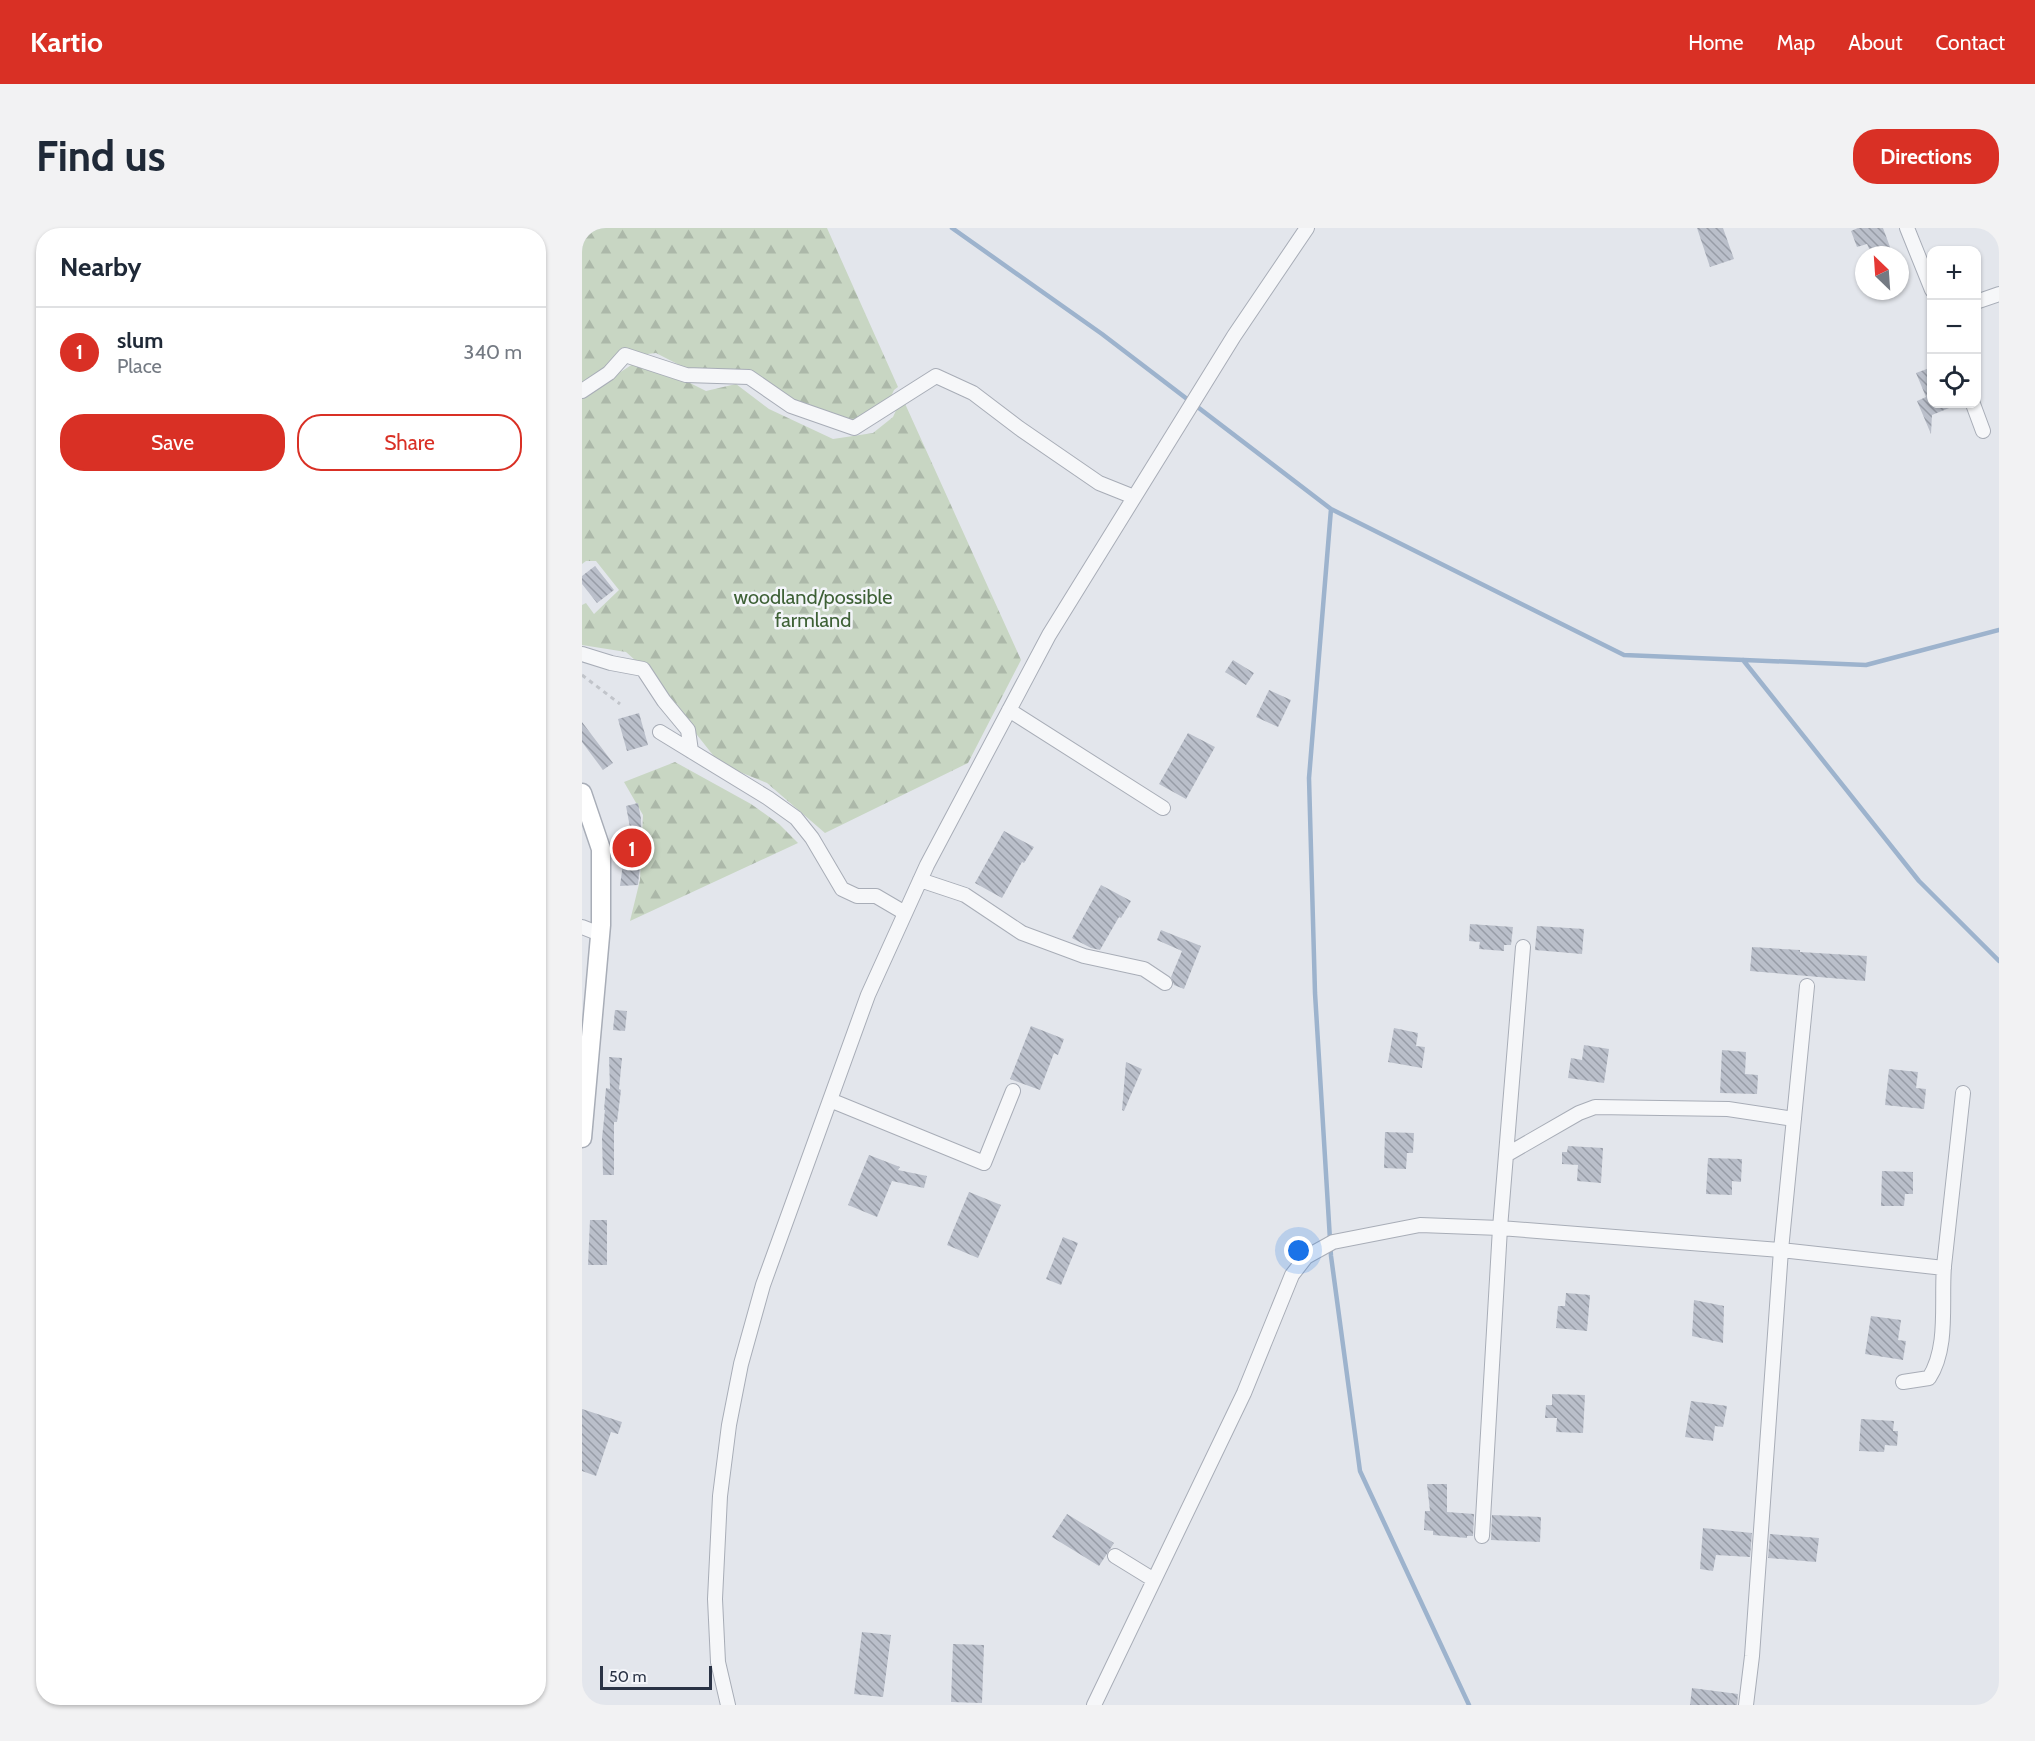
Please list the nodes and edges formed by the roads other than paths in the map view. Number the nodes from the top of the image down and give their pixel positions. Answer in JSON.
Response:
{"nodes":[{"id":1,"x":1307,"y":228,"type":"edge"},
{"id":2,"x":1907,"y":228,"type":"edge"},
{"id":3,"x":1927,"y":278,"type":"edge"},
{"id":4,"x":1999,"y":294,"type":"edge"},
{"id":5,"x":1981,"y":301,"type":"edge"},
{"id":6,"x":582,"y":391,"type":"edge"},
{"id":7,"x":1974,"y":408,"type":"edge"},
{"id":8,"x":1983,"y":431,"type":"dead end"},
{"id":9,"x":1134,"y":497,"type":"junction"},
{"id":10,"x":582,"y":654,"type":"edge"},
{"id":11,"x":1009,"y":710,"type":"junction"},
{"id":12,"x":660,"y":732,"type":"dead end"},
{"id":13,"x":691,"y":751,"type":"junction"},
{"id":14,"x":582,"y":793,"type":"edge"},
{"id":15,"x":1163,"y":808,"type":"dead end"},
{"id":16,"x":920,"y":880,"type":"junction"},
{"id":17,"x":906,"y":913,"type":"junction"},
{"id":18,"x":582,"y":927,"type":"edge"},
{"id":19,"x":600,"y":934,"type":"junction"},
{"id":20,"x":1523,"y":946,"type":"dead end"},
{"id":21,"x":1165,"y":983,"type":"dead end"},
{"id":22,"x":1807,"y":986,"type":"dead end"},
{"id":23,"x":1013,"y":1091,"type":"dead end"},
{"id":24,"x":1963,"y":1093,"type":"dead end"},
{"id":25,"x":830,"y":1100,"type":"junction"},
{"id":26,"x":1794,"y":1119,"type":"junction"},
{"id":27,"x":582,"y":1138,"type":"edge"},
{"id":28,"x":1506,"y":1155,"type":"junction"},
{"id":29,"x":1500,"y":1228,"type":"junction"},
{"id":30,"x":1781,"y":1250,"type":"junction"},
{"id":31,"x":1944,"y":1268,"type":"junction"},
{"id":32,"x":1903,"y":1382,"type":"dead end"},
{"id":33,"x":1482,"y":1536,"type":"dead end"},
{"id":34,"x":1116,"y":1556,"type":"dead end"},
{"id":35,"x":1154,"y":1580,"type":"junction"},
{"id":36,"x":728,"y":1705,"type":"edge"},
{"id":37,"x":1094,"y":1705,"type":"edge"},
{"id":38,"x":1746,"y":1705,"type":"edge"}],
"edges":[{"from":1,"to":9,"type":"street"},
{"from":2,"to":3,"type":"street"},
{"from":4,"to":5,"type":"street"},
{"from":6,"to":9,"type":"street"},
{"from":7,"to":8,"type":"street"},
{"from":9,"to":11,"type":"street"},
{"from":10,"to":13,"type":"street"},
{"from":11,"to":15,"type":"street"},
{"from":11,"to":16,"type":"street"},
{"from":12,"to":13,"type":"street"},
{"from":13,"to":17,"type":"street"},
{"from":14,"to":19,"type":"main road"},
{"from":16,"to":17,"type":"street"},
{"from":16,"to":21,"type":"street"},
{"from":17,"to":25,"type":"street"},
{"from":18,"to":19,"type":"street"},
{"from":19,"to":27,"type":"main road"},
{"from":20,"to":28,"type":"street"},
{"from":22,"to":26,"type":"street"},
{"from":23,"to":25,"type":"street"},
{"from":24,"to":31,"type":"street"},
{"from":25,"to":36,"type":"street"},
{"from":26,"to":28,"type":"street"},
{"from":26,"to":30,"type":"street"},
{"from":28,"to":29,"type":"street"},
{"from":29,"to":30,"type":"street"},
{"from":29,"to":33,"type":"street"},
{"from":29,"to":35,"type":"street"},
{"from":30,"to":31,"type":"street"},
{"from":30,"to":38,"type":"street"},
{"from":31,"to":32,"type":"street"},
{"from":34,"to":35,"type":"street"},
{"from":35,"to":37,"type":"street"}]}
